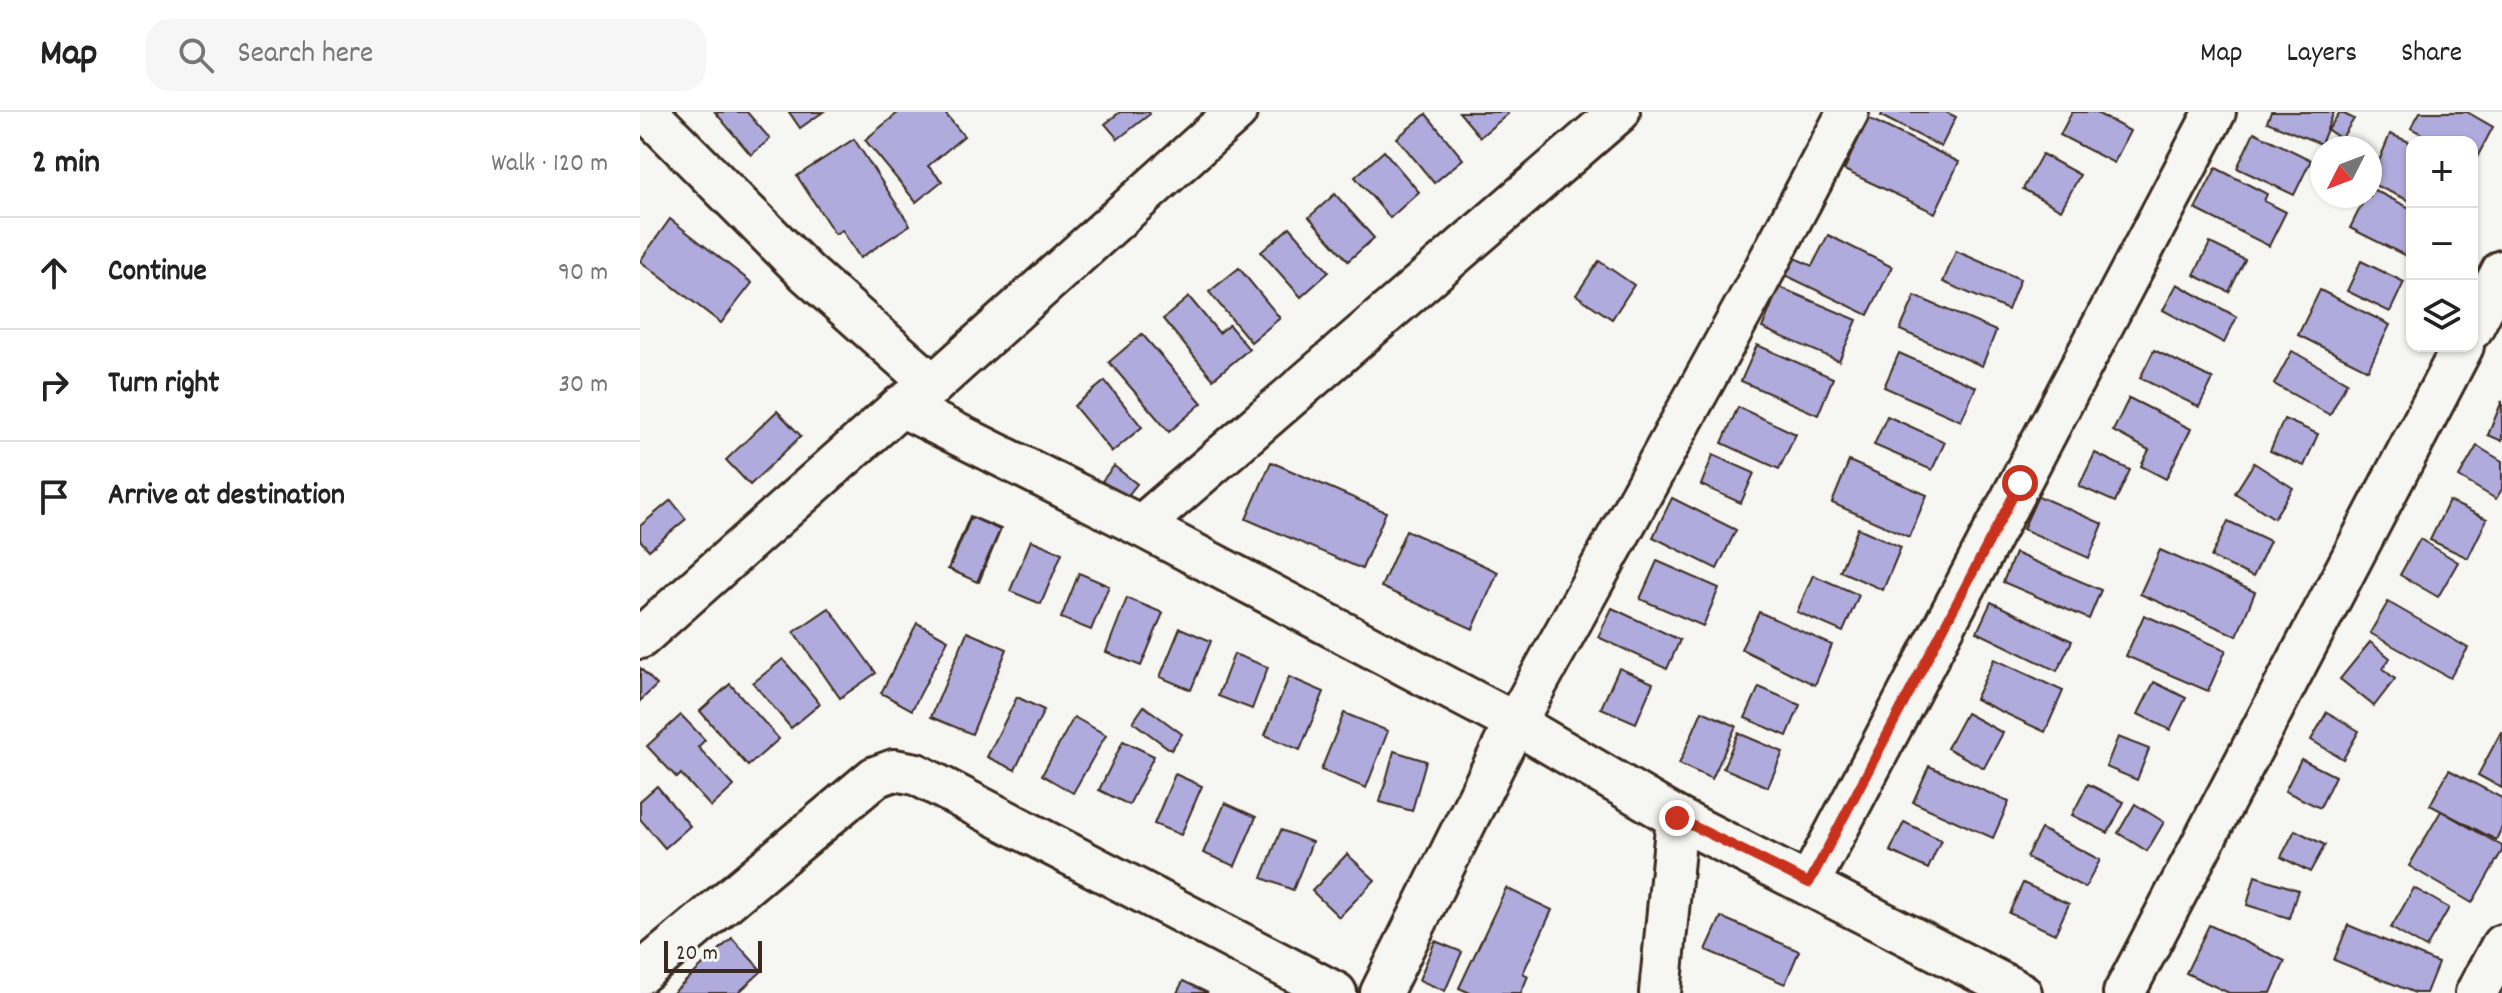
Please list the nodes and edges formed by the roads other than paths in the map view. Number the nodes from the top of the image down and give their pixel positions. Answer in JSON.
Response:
{"nodes":[{"id":1,"x":647,"y":112,"type":"edge"},
{"id":2,"x":1236,"y":112,"type":"edge"},
{"id":3,"x":1619,"y":112,"type":"edge"},
{"id":4,"x":1848,"y":112,"type":"edge"},
{"id":5,"x":2215,"y":112,"type":"edge"},
{"id":6,"x":2502,"y":271,"type":"edge"},
{"id":7,"x":2478,"y":317,"type":"edge"},
{"id":8,"x":2460,"y":352,"type":"edge"},
{"id":9,"x":917,"y":396,"type":"junction"},
{"id":10,"x":1141,"y":526,"type":"junction"},
{"id":11,"x":640,"y":638,"type":"edge"},
{"id":12,"x":1515,"y":723,"type":"junction"},
{"id":13,"x":1677,"y":818,"type":"junction"},
{"id":14,"x":1809,"y":883,"type":"junction"},
{"id":15,"x":2502,"y":945,"type":"edge"},
{"id":16,"x":640,"y":974,"type":"edge"},
{"id":17,"x":1998,"y":988,"type":"edge"},
{"id":18,"x":1336,"y":993,"type":"edge"},
{"id":19,"x":1381,"y":993,"type":"edge"},
{"id":20,"x":1660,"y":993,"type":"edge"},
{"id":21,"x":2124,"y":993,"type":"edge"},
{"id":22,"x":2476,"y":993,"type":"edge"}],
"edges":[{"from":1,"to":9,"type":"street"},
{"from":2,"to":9,"type":"street"},
{"from":3,"to":10,"type":"street"},
{"from":4,"to":12,"type":"street"},
{"from":5,"to":14,"type":"street"},
{"from":6,"to":7,"type":"street"},
{"from":8,"to":21,"type":"street"},
{"from":9,"to":10,"type":"street"},
{"from":9,"to":11,"type":"street"},
{"from":10,"to":12,"type":"street"},
{"from":12,"to":13,"type":"street"},
{"from":12,"to":19,"type":"street"},
{"from":13,"to":14,"type":"street"},
{"from":13,"to":20,"type":"street"},
{"from":14,"to":17,"type":"street"},
{"from":15,"to":22,"type":"street"},
{"from":16,"to":18,"type":"street"}]}
